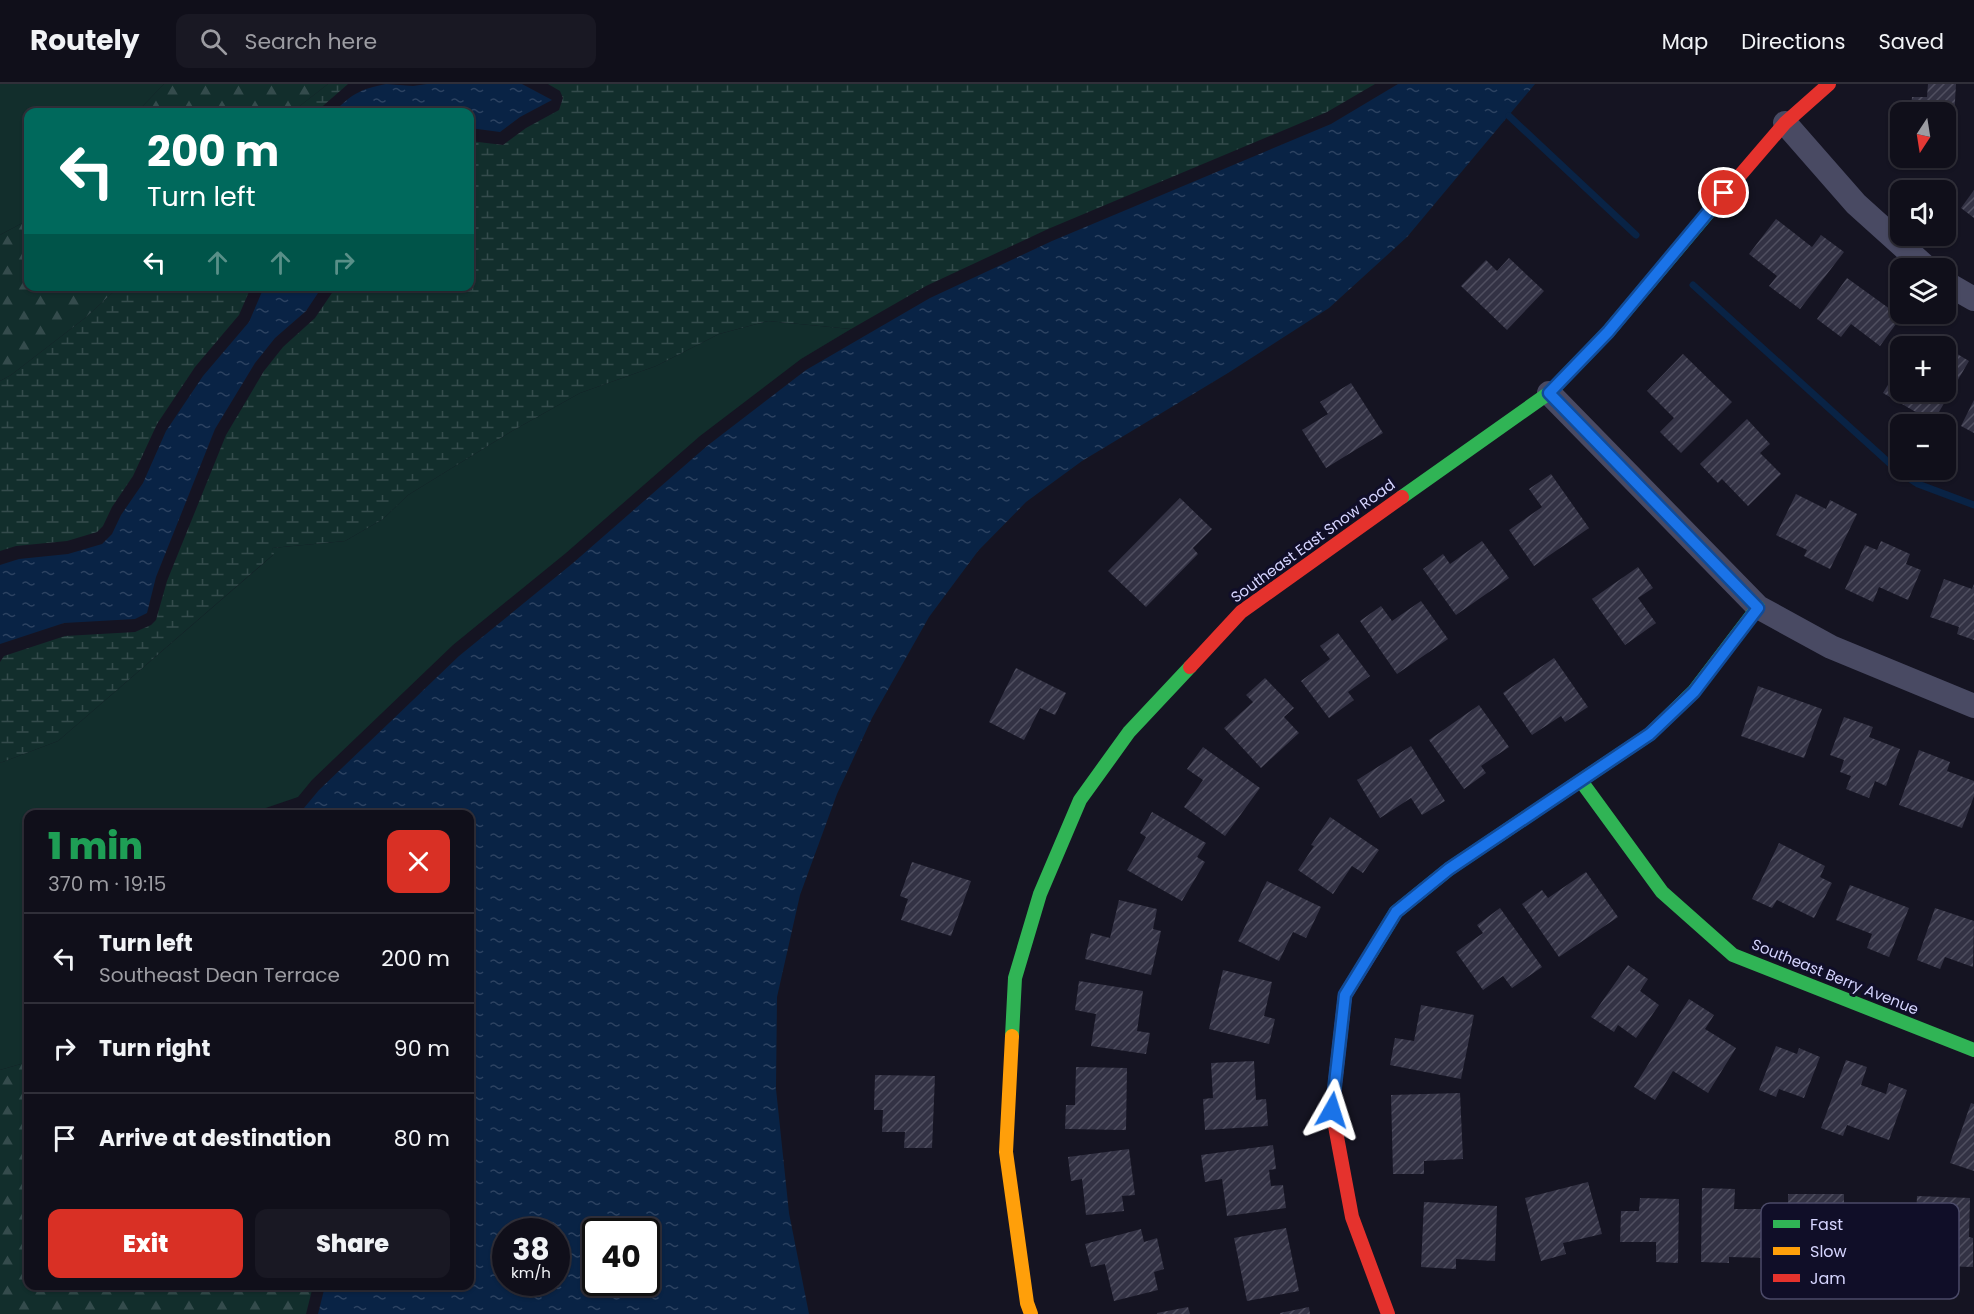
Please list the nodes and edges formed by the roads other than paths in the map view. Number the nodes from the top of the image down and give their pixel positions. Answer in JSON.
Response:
{"nodes":[{"id":1,"x":1829,"y":84,"type":"edge"},
{"id":2,"x":1785,"y":123,"type":"junction"},
{"id":3,"x":1916,"y":258,"type":"edge"},
{"id":4,"x":1956,"y":288,"type":"edge"},
{"id":5,"x":1974,"y":298,"type":"edge"},
{"id":6,"x":1549,"y":393,"type":"junction"},
{"id":7,"x":1758,"y":608,"type":"junction"},
{"id":8,"x":1974,"y":706,"type":"edge"},
{"id":9,"x":1581,"y":781,"type":"junction"},
{"id":10,"x":1974,"y":1050,"type":"edge"},
{"id":11,"x":1031,"y":1314,"type":"edge"},
{"id":12,"x":1388,"y":1314,"type":"edge"}],
"edges":[{"from":1,"to":2,"type":"street","name":"Southeast East Snow Road"},
{"from":2,"to":3,"type":"street"},
{"from":2,"to":6,"type":"street","name":"Southeast East Snow Road"},
{"from":4,"to":5,"type":"street"},
{"from":6,"to":7,"type":"street"},
{"from":6,"to":11,"type":"street","name":"Southeast East Snow Road"},
{"from":7,"to":8,"type":"street"},
{"from":7,"to":9,"type":"street"},
{"from":9,"to":10,"type":"street","name":"Southeast Berry Avenue"},
{"from":9,"to":12,"type":"street"}]}
